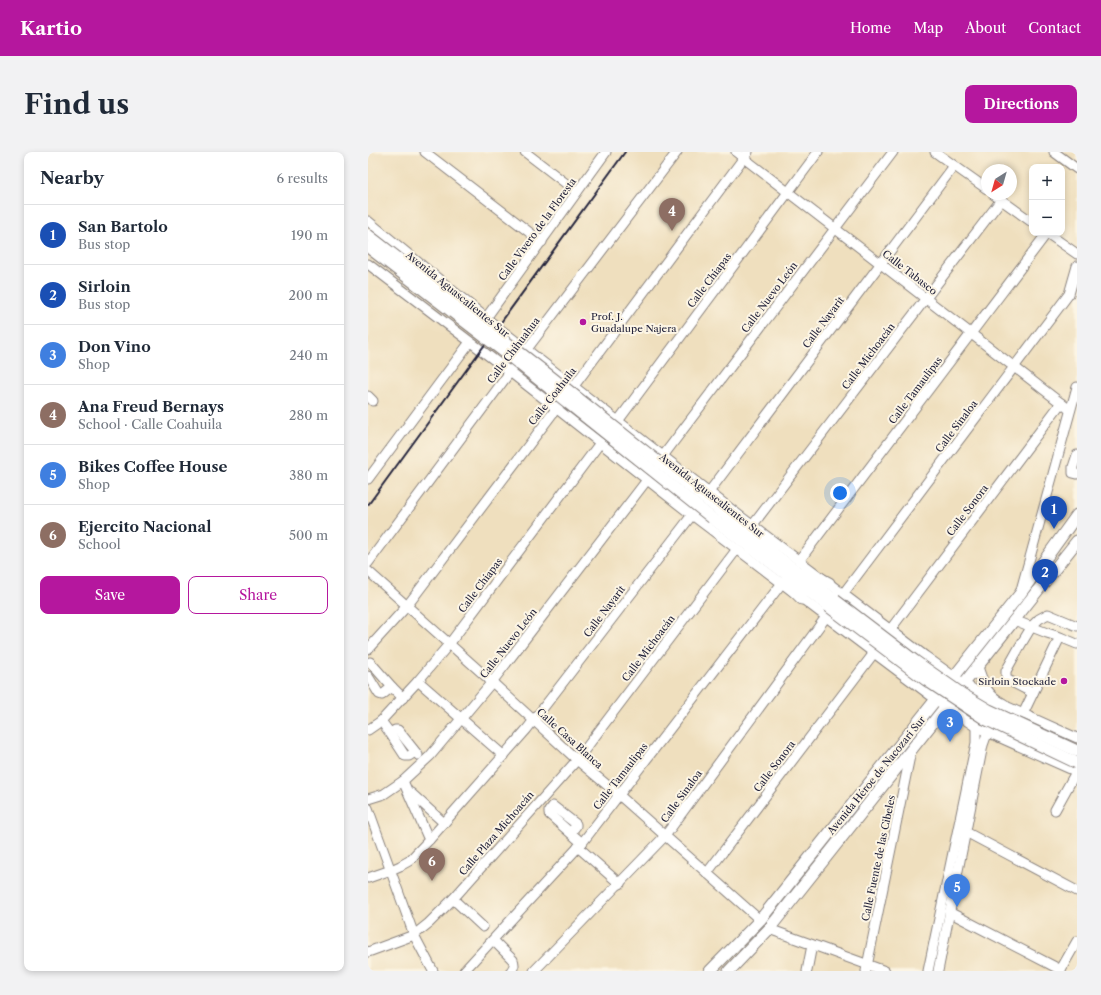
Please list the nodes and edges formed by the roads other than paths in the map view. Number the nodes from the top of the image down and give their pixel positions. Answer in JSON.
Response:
{"nodes":[{"id":1,"x":425,"y":152,"type":"edge"},
{"id":2,"x":525,"y":152,"type":"edge"},
{"id":3,"x":606,"y":152,"type":"edge"},
{"id":4,"x":677,"y":152,"type":"edge"},
{"id":5,"x":736,"y":152,"type":"edge"},
{"id":6,"x":818,"y":152,"type":"edge"},
{"id":7,"x":892,"y":152,"type":"edge"},
{"id":8,"x":935,"y":152,"type":"edge"},
{"id":9,"x":1054,"y":152,"type":"edge"},
{"id":10,"x":746,"y":155,"type":"edge"},
{"id":11,"x":954,"y":166,"type":"junction"},
{"id":12,"x":1077,"y":169,"type":"edge"},
{"id":13,"x":981,"y":186,"type":"edge"},
{"id":14,"x":577,"y":192,"type":"junction"},
{"id":15,"x":788,"y":192,"type":"junction"},
{"id":16,"x":1001,"y":200,"type":"joint"},
{"id":17,"x":1029,"y":220,"type":"edge"},
{"id":18,"x":368,"y":221,"type":"edge"},
{"id":19,"x":835,"y":228,"type":"junction"},
{"id":20,"x":368,"y":235,"type":"edge"},
{"id":21,"x":1045,"y":236,"type":"edge"},
{"id":22,"x":1051,"y":236,"type":"edge"},
{"id":23,"x":542,"y":242,"type":"junction"},
{"id":24,"x":368,"y":247,"type":"edge"},
{"id":25,"x":1077,"y":254,"type":"edge"},
{"id":26,"x":368,"y":264,"type":"edge"},
{"id":27,"x":880,"y":264,"type":"junction"},
{"id":28,"x":1077,"y":266,"type":"edge"},
{"id":29,"x":447,"y":285,"type":"junction"},
{"id":30,"x":926,"y":299,"type":"junction"},
{"id":31,"x":428,"y":310,"type":"junction"},
{"id":32,"x":486,"y":318,"type":"junction"},
{"id":33,"x":971,"y":334,"type":"junction"},
{"id":34,"x":470,"y":342,"type":"junction"},
{"id":35,"x":527,"y":349,"type":"junction"},
{"id":36,"x":1014,"y":367,"type":"junction"},
{"id":37,"x":510,"y":372,"type":"junction"},
{"id":38,"x":574,"y":386,"type":"junction"},
{"id":39,"x":1077,"y":387,"type":"edge"},
{"id":40,"x":1061,"y":403,"type":"junction"},
{"id":41,"x":556,"y":408,"type":"junction"},
{"id":42,"x":1070,"y":410,"type":"junction"},
{"id":43,"x":618,"y":422,"type":"junction"},
{"id":44,"x":600,"y":444,"type":"junction"},
{"id":45,"x":1077,"y":455,"type":"edge"},
{"id":46,"x":663,"y":456,"type":"junction"},
{"id":47,"x":1077,"y":474,"type":"edge"},
{"id":48,"x":368,"y":479,"type":"edge"},
{"id":49,"x":647,"y":480,"type":"junction"},
{"id":50,"x":709,"y":492,"type":"junction"},
{"id":51,"x":716,"y":514,"type":"junction"},
{"id":52,"x":692,"y":515,"type":"junction"},
{"id":53,"x":1077,"y":515,"type":"edge"},
{"id":54,"x":752,"y":526,"type":"junction"},
{"id":55,"x":1077,"y":541,"type":"edge"},
{"id":56,"x":737,"y":549,"type":"junction"},
{"id":57,"x":799,"y":561,"type":"junction"},
{"id":58,"x":777,"y":562,"type":"junction"},
{"id":59,"x":368,"y":563,"type":"edge"},
{"id":60,"x":368,"y":570,"type":"edge"},
{"id":61,"x":829,"y":583,"type":"junction"},
{"id":62,"x":782,"y":584,"type":"junction"},
{"id":63,"x":1020,"y":594,"type":"junction"},
{"id":64,"x":802,"y":599,"type":"junction"},
{"id":65,"x":833,"y":604,"type":"junction"},
{"id":66,"x":407,"y":606,"type":"junction"},
{"id":67,"x":1014,"y":620,"type":"junction"},
{"id":68,"x":1032,"y":626,"type":"junction"},
{"id":69,"x":1077,"y":626,"type":"edge"},
{"id":70,"x":890,"y":630,"type":"junction"},
{"id":71,"x":1060,"y":636,"type":"junction"},
{"id":72,"x":450,"y":643,"type":"junction"},
{"id":73,"x":1077,"y":644,"type":"edge"},
{"id":74,"x":368,"y":649,"type":"edge"},
{"id":75,"x":874,"y":653,"type":"junction"},
{"id":76,"x":369,"y":662,"type":"edge"},
{"id":77,"x":937,"y":665,"type":"junction"},
{"id":78,"x":977,"y":667,"type":"junction"},
{"id":79,"x":368,"y":676,"type":"edge"},
{"id":80,"x":954,"y":677,"type":"junction"},
{"id":81,"x":418,"y":681,"type":"junction"},
{"id":82,"x":492,"y":682,"type":"junction"},
{"id":83,"x":964,"y":684,"type":"junction"},
{"id":84,"x":392,"y":687,"type":"junction"},
{"id":85,"x":923,"y":690,"type":"junction"},
{"id":86,"x":1033,"y":693,"type":"junction"},
{"id":87,"x":403,"y":698,"type":"junction"},
{"id":88,"x":990,"y":699,"type":"junction"},
{"id":89,"x":936,"y":700,"type":"junction"},
{"id":90,"x":1004,"y":705,"type":"junction"},
{"id":91,"x":946,"y":707,"type":"junction"},
{"id":92,"x":1023,"y":714,"type":"junction"},
{"id":93,"x":461,"y":719,"type":"junction"},
{"id":94,"x":381,"y":721,"type":"junction"},
{"id":95,"x":534,"y":721,"type":"junction"},
{"id":96,"x":976,"y":727,"type":"junction"},
{"id":97,"x":368,"y":730,"type":"edge"},
{"id":98,"x":988,"y":731,"type":"junction"},
{"id":99,"x":1077,"y":738,"type":"edge"},
{"id":100,"x":911,"y":750,"type":"junction"},
{"id":101,"x":1077,"y":751,"type":"edge"},
{"id":102,"x":504,"y":756,"type":"junction"},
{"id":103,"x":577,"y":760,"type":"junction"},
{"id":104,"x":423,"y":762,"type":"junction"},
{"id":105,"x":1077,"y":769,"type":"edge"},
{"id":106,"x":403,"y":781,"type":"junction"},
{"id":107,"x":408,"y":790,"type":"junction"},
{"id":108,"x":620,"y":795,"type":"junction"},
{"id":109,"x":368,"y":799,"type":"edge"},
{"id":110,"x":540,"y":800,"type":"junction"},
{"id":111,"x":368,"y":808,"type":"edge"},
{"id":112,"x":1055,"y":810,"type":"dead end"},
{"id":113,"x":444,"y":823,"type":"junction"},
{"id":114,"x":957,"y":827,"type":"junction"},
{"id":115,"x":967,"y":832,"type":"junction"},
{"id":116,"x":665,"y":836,"type":"junction"},
{"id":117,"x":429,"y":840,"type":"junction"},
{"id":118,"x":580,"y":845,"type":"junction"},
{"id":119,"x":391,"y":870,"type":"junction"},
{"id":120,"x":707,"y":873,"type":"junction"},
{"id":121,"x":368,"y":878,"type":"edge"},
{"id":122,"x":620,"y":884,"type":"junction"},
{"id":123,"x":1077,"y":891,"type":"edge"},
{"id":124,"x":453,"y":899,"type":"junction"},
{"id":125,"x":949,"y":912,"type":"junction"},
{"id":126,"x":760,"y":920,"type":"junction"},
{"id":127,"x":483,"y":927,"type":"dead end"},
{"id":128,"x":769,"y":928,"type":"junction"},
{"id":129,"x":414,"y":935,"type":"junction"},
{"id":130,"x":493,"y":940,"type":"junction"},
{"id":131,"x":1077,"y":941,"type":"edge"},
{"id":132,"x":812,"y":945,"type":"junction"},
{"id":133,"x":368,"y":952,"type":"edge"},
{"id":134,"x":741,"y":957,"type":"junction"},
{"id":135,"x":867,"y":968,"type":"edge"},
{"id":136,"x":733,"y":969,"type":"edge"},
{"id":137,"x":1061,"y":970,"type":"edge"},
{"id":138,"x":433,"y":971,"type":"edge"},
{"id":139,"x":464,"y":971,"type":"edge"},
{"id":140,"x":511,"y":971,"type":"edge"},
{"id":141,"x":534,"y":971,"type":"edge"},
{"id":142,"x":710,"y":971,"type":"edge"},
{"id":143,"x":807,"y":971,"type":"edge"},
{"id":144,"x":885,"y":971,"type":"edge"},
{"id":145,"x":928,"y":971,"type":"edge"},
{"id":146,"x":938,"y":971,"type":"edge"}],
"edges":[{"from":1,"to":23,"type":"street"},
{"from":2,"to":14,"type":"street"},
{"from":3,"to":14,"type":"street","name":"Calle Vivero de la Floresta"},
{"from":4,"to":35,"type":"street","name":"Calle Chihuahua"},
{"from":5,"to":10,"type":"street","name":"Calle Tabasco"},
{"from":6,"to":15,"type":"street","name":"Calle Chiapas"},
{"from":7,"to":19,"type":"street","name":"Calle Nuevo León"},
{"from":8,"to":11,"type":"street"},
{"from":9,"to":12,"type":"street"},
{"from":10,"to":15,"type":"street","name":"Calle Tabasco"},
{"from":10,"to":38,"type":"street","name":"Calle Coahuila"},
{"from":11,"to":13,"type":"street"},
{"from":11,"to":27,"type":"street","name":"Calle Nayarit"},
{"from":14,"to":23,"type":"street","name":"Calle Vivero de la Floresta"},
{"from":15,"to":19,"type":"street","name":"Calle Tabasco"},
{"from":15,"to":43,"type":"street","name":"Calle Chiapas"},
{"from":16,"to":17,"type":"street"},
{"from":16,"to":30,"type":"street","name":"Calle Michoacán"},
{"from":18,"to":29,"type":"street","name":"Avenida Aguascalientes Sur"},
{"from":19,"to":27,"type":"street","name":"Calle Tabasco"},
{"from":19,"to":46,"type":"street","name":"Calle Nuevo León"},
{"from":20,"to":51,"type":"main road","name":"Avenida Aguascalientes Sur","bridge":true},
{"from":21,"to":33,"type":"street","name":"Calle Tamaulipas"},
{"from":22,"to":25,"type":"street"},
{"from":23,"to":32,"type":"street","name":"Calle Vivero de la Floresta"},
{"from":24,"to":51,"type":"main road","name":"Avenida Aguascalientes Sur","bridge":true},
{"from":26,"to":31,"type":"street","name":"Avenida Aguascalientes Sur"},
{"from":27,"to":30,"type":"street","name":"Calle Tabasco"},
{"from":27,"to":50,"type":"street","name":"Calle Nayarit"},
{"from":28,"to":36,"type":"street","name":"Calle Sinaloa"},
{"from":29,"to":31,"type":"street"},
{"from":29,"to":32,"type":"street","name":"Avenida Aguascalientes Sur"},
{"from":30,"to":33,"type":"street","name":"Calle Tabasco"},
{"from":30,"to":54,"type":"street","name":"Calle Michoacán"},
{"from":31,"to":34,"type":"street","name":"Avenida Aguascalientes Sur"},
{"from":32,"to":35,"type":"street","name":"Avenida Aguascalientes Sur"},
{"from":33,"to":36,"type":"street","name":"Calle Tabasco"},
{"from":33,"to":57,"type":"street","name":"Calle Tamaulipas"},
{"from":34,"to":37,"type":"street","name":"Avenida Aguascalientes Sur"},
{"from":34,"to":48,"type":"street"},
{"from":35,"to":37,"type":"street","name":"Calle Chihuahua"},
{"from":35,"to":38,"type":"street","name":"Avenida Aguascalientes Sur"},
{"from":36,"to":40,"type":"street","name":"Calle Tabasco"},
{"from":36,"to":65,"type":"street","name":"Calle Sinaloa"},
{"from":37,"to":41,"type":"street","name":"Avenida Aguascalientes Sur"},
{"from":37,"to":59,"type":"street","name":"Calle Chihuahua"},
{"from":38,"to":41,"type":"street","name":"Calle Coahuila"},
{"from":38,"to":43,"type":"street","name":"Avenida Aguascalientes Sur"},
{"from":39,"to":42,"type":"street"},
{"from":40,"to":42,"type":"street","name":"Calle Tabasco"},
{"from":40,"to":70,"type":"street","name":"Calle Sonora"},
{"from":41,"to":44,"type":"street","name":"Avenida Aguascalientes Sur"},
{"from":41,"to":66,"type":"street","name":"Calle Coahuila"},
{"from":42,"to":63,"type":"street"},
{"from":43,"to":46,"type":"street","name":"Avenida Aguascalientes Sur"},
{"from":44,"to":49,"type":"street","name":"Avenida Aguascalientes Sur"},
{"from":44,"to":72,"type":"street","name":"Calle Chiapas"},
{"from":45,"to":47,"type":"street"},
{"from":46,"to":50,"type":"street","name":"Avenida Aguascalientes Sur"},
{"from":49,"to":52,"type":"street","name":"Avenida Aguascalientes Sur"},
{"from":49,"to":82,"type":"street","name":"Calle Nuevo León"},
{"from":50,"to":54,"type":"street","name":"Avenida Aguascalientes Sur"},
{"from":51,"to":58,"type":"main road","name":"Avenida Aguascalientes Sur"},
{"from":52,"to":56,"type":"street","name":"Avenida Aguascalientes Sur"},
{"from":52,"to":95,"type":"street","name":"Calle Nayarit"},
{"from":53,"to":63,"type":"main road","name":"Avenida Héroe de Nacozari Sur"},
{"from":54,"to":57,"type":"street","name":"Avenida Aguascalientes Sur"},
{"from":55,"to":67,"type":"main road","name":"Avenida Héroe de Nacozari Sur"},
{"from":56,"to":62,"type":"street","name":"Avenida Aguascalientes Sur"},
{"from":56,"to":103,"type":"street","name":"Calle Michoacán"},
{"from":57,"to":61,"type":"street","name":"Avenida Aguascalientes Sur"},
{"from":58,"to":61,"type":"main road"},
{"from":58,"to":64,"type":"main road"},
{"from":58,"to":65,"type":"main road","name":"Avenida Aguascalientes Sur"},
{"from":60,"to":66,"type":"street","name":"Calle Casa Blanca"},
{"from":61,"to":65,"type":"street","name":"Avenida Aguascalientes Sur"},
{"from":62,"to":64,"type":"street","name":"Avenida Aguascalientes Sur"},
{"from":62,"to":108,"type":"street","name":"Calle Tamaulipas"},
{"from":63,"to":80,"type":"main road","name":"Avenida Héroe de Nacozari Sur"},
{"from":64,"to":65,"type":"street","name":"Avenida Aguascalientes Sur"},
{"from":65,"to":70,"type":"street","name":"Avenida Aguascalientes Sur"},
{"from":65,"to":75,"type":"street","name":"Avenida Aguascalientes Sur"},
{"from":65,"to":101,"type":"main road","name":"Avenida Aguascalientes Sur","bridge":true},
{"from":65,"to":105,"type":"main road","name":"Avenida Aguascalientes Sur","bridge":true},
{"from":65,"to":116,"type":"street","name":"Calle Sinaloa"},
{"from":66,"to":72,"type":"street","name":"Calle Casa Blanca"},
{"from":66,"to":74,"type":"street","name":"Calle Coahuila"},
{"from":67,"to":68,"type":"street"},
{"from":67,"to":78,"type":"main road","name":"Avenida Héroe de Nacozari Sur"},
{"from":68,"to":69,"type":"street"},
{"from":68,"to":71,"type":"street"},
{"from":68,"to":86,"type":"street"},
{"from":70,"to":77,"type":"street","name":"Avenida Aguascalientes Sur"},
{"from":71,"to":73,"type":"street"},
{"from":71,"to":86,"type":"street"},
{"from":72,"to":81,"type":"street","name":"Calle Chiapas"},
{"from":72,"to":82,"type":"street","name":"Calle Casa Blanca"},
{"from":75,"to":85,"type":"street","name":"Avenida Aguascalientes Sur"},
{"from":75,"to":120,"type":"street","name":"Calle Sonora"},
{"from":76,"to":84,"type":"street"},
{"from":77,"to":80,"type":"street","name":"Avenida Aguascalientes Sur"},
{"from":77,"to":85,"type":"street"},
{"from":78,"to":83,"type":"main road","name":"Avenida Héroe de Nacozari Sur"},
{"from":78,"to":90,"type":"main road"},
{"from":79,"to":84,"type":"street"},
{"from":80,"to":83,"type":"street","name":"Avenida Aguascalientes Sur"},
{"from":80,"to":89,"type":"main road","name":"Avenida Héroe de Nacozari Sur"},
{"from":81,"to":87,"type":"street","name":"Calle Chiapas"},
{"from":81,"to":93,"type":"street"},
{"from":82,"to":93,"type":"street","name":"Calle Nuevo León"},
{"from":82,"to":95,"type":"street","name":"Calle Casa Blanca"},
{"from":83,"to":88,"type":"street","name":"Avenida Aguascalientes Sur"},
{"from":83,"to":91,"type":"main road","name":"Avenida Héroe de Nacozari Sur"},
{"from":84,"to":87,"type":"street"},
{"from":85,"to":89,"type":"street","name":"Avenida Aguascalientes Sur"},
{"from":86,"to":92,"type":"street"},
{"from":87,"to":94,"type":"street","name":"Calle Chiapas"},
{"from":88,"to":90,"type":"street","name":"Avenida Aguascalientes Sur"},
{"from":88,"to":96,"type":"street"},
{"from":89,"to":91,"type":"street","name":"Avenida Aguascalientes Sur"},
{"from":89,"to":126,"type":"main road","name":"Avenida Héroe de Nacozari Sur"},
{"from":90,"to":92,"type":"street","name":"Avenida Aguascalientes Sur"},
{"from":91,"to":96,"type":"street","name":"Avenida Aguascalientes Sur"},
{"from":91,"to":100,"type":"main road","name":"Avenida Héroe de Nacozari Sur"},
{"from":92,"to":99,"type":"street","name":"Avenida Aguascalientes Sur"},
{"from":93,"to":102,"type":"street"},
{"from":93,"to":104,"type":"street","name":"Calle Nuevo León"},
{"from":94,"to":97,"type":"street","name":"Calle Chiapas"},
{"from":94,"to":104,"type":"street"},
{"from":95,"to":102,"type":"street","name":"Calle Nayarit"},
{"from":95,"to":103,"type":"street","name":"Calle Casa Blanca"},
{"from":96,"to":98,"type":"street","name":"Avenida Aguascalientes Sur"},
{"from":96,"to":114,"type":"street"},
{"from":98,"to":105,"type":"street","name":"Avenida Aguascalientes Sur"},
{"from":98,"to":115,"type":"street"},
{"from":100,"to":128,"type":"main road","name":"Avenida Héroe de Nacozari Sur"},
{"from":100,"to":135,"type":"street","name":"Calle Fuente de las Cibeles"},
{"from":102,"to":113,"type":"street","name":"Calle Nayarit"},
{"from":103,"to":108,"type":"street","name":"Calle Casa Blanca"},
{"from":103,"to":110,"type":"street","name":"Calle Plaza Michoacán"},
{"from":104,"to":106,"type":"street","name":"Calle Nuevo León"},
{"from":105,"to":112,"type":"street"},
{"from":106,"to":107,"type":"street"},
{"from":106,"to":109,"type":"street","name":"Calle Nuevo León"},
{"from":107,"to":113,"type":"street"},
{"from":107,"to":117,"type":"street"},
{"from":108,"to":116,"type":"street","name":"Calle Casa Blanca"},
{"from":108,"to":118,"type":"street","name":"Calle Tamaulipas"},
{"from":110,"to":118,"type":"street"},
{"from":110,"to":124,"type":"street","name":"Calle Plaza Michoacán"},
{"from":111,"to":119,"type":"street"},
{"from":113,"to":117,"type":"street","name":"Calle Nayarit"},
{"from":114,"to":115,"type":"street"},
{"from":114,"to":145,"type":"street"},
{"from":115,"to":123,"type":"street"},
{"from":115,"to":125,"type":"street"},
{"from":116,"to":120,"type":"street","name":"Calle Casa Blanca"},
{"from":116,"to":122,"type":"street","name":"Calle Sinaloa"},
{"from":117,"to":119,"type":"street","name":"Calle Nayarit"},
{"from":118,"to":122,"type":"street"},
{"from":118,"to":130,"type":"street","name":"Calle Tamaulipas"},
{"from":119,"to":121,"type":"street"},
{"from":119,"to":129,"type":"street"},
{"from":120,"to":126,"type":"street","name":"Calle Casa Blanca"},
{"from":122,"to":141,"type":"street","name":"Calle Sinaloa"},
{"from":124,"to":127,"type":"street"},
{"from":124,"to":129,"type":"street","name":"Calle Plaza Michoacán"},
{"from":125,"to":137,"type":"street"},
{"from":125,"to":146,"type":"street"},
{"from":126,"to":134,"type":"main road"},
{"from":126,"to":142,"type":"main road","name":"Avenida Héroe de Nacozari Sur"},
{"from":128,"to":132,"type":"street"},
{"from":128,"to":134,"type":"main road","name":"Avenida Héroe de Nacozari Sur"},
{"from":129,"to":133,"type":"street","name":"Calle Plaza Michoacán"},
{"from":129,"to":138,"type":"street"},
{"from":130,"to":139,"type":"street","name":"Calle Tamaulipas"},
{"from":130,"to":140,"type":"street"},
{"from":131,"to":137,"type":"street"},
{"from":132,"to":135,"type":"street"},
{"from":132,"to":143,"type":"street"},
{"from":134,"to":136,"type":"main road","name":"Avenida Héroe de Nacozari Sur"},
{"from":135,"to":144,"type":"street"}]}
